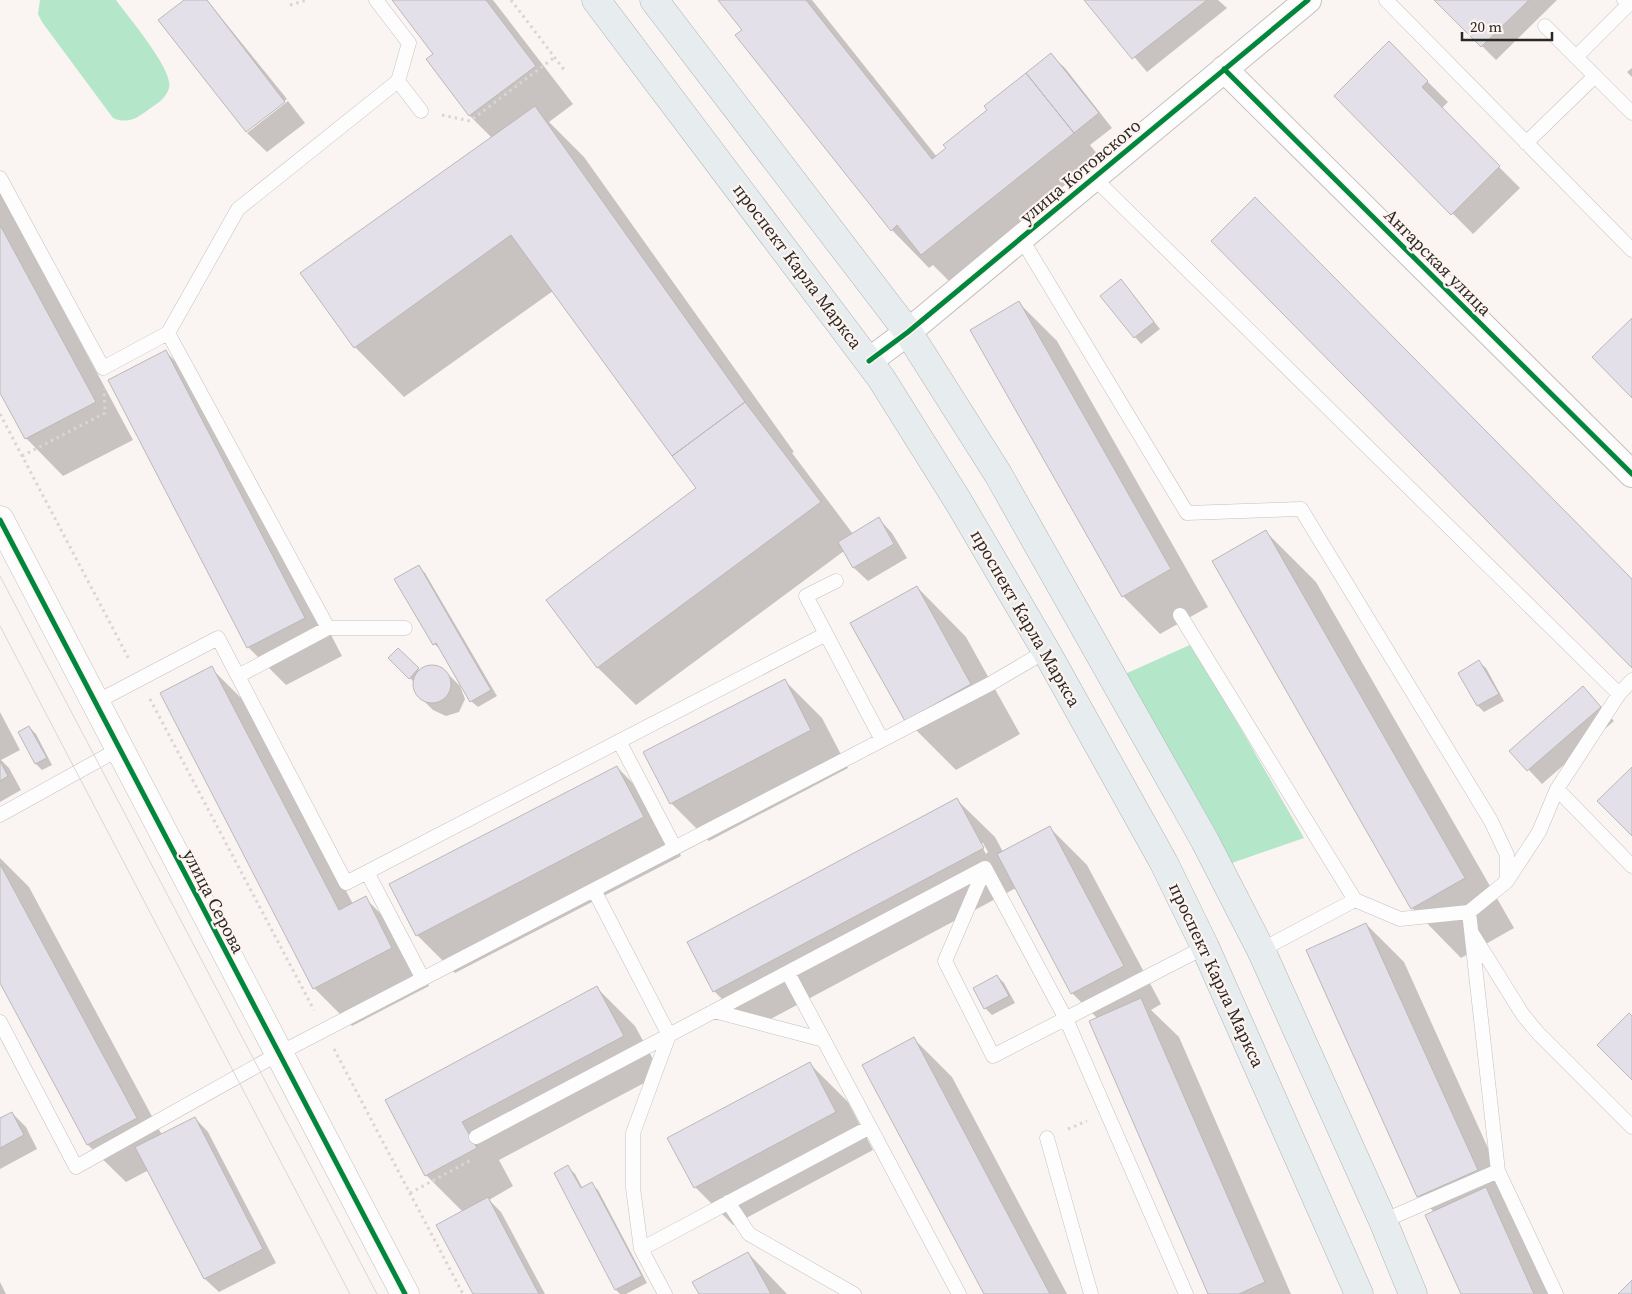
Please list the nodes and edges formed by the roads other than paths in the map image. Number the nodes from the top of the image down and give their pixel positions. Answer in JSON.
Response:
{"nodes":[{"id":1,"x":376,"y":0,"type":"edge"},
{"id":2,"x":596,"y":0,"type":"edge"},
{"id":3,"x":654,"y":0,"type":"edge"},
{"id":4,"x":1308,"y":0,"type":"edge"},
{"id":5,"x":1386,"y":0,"type":"edge"},
{"id":6,"x":1628,"y":3,"type":"edge"},
{"id":7,"x":1546,"y":26,"type":"dead end"},
{"id":8,"x":1576,"y":57,"type":"junction"},
{"id":9,"x":1224,"y":69,"type":"junction"},
{"id":10,"x":1595,"y":76,"type":"junction"},
{"id":11,"x":398,"y":81,"type":"junction"},
{"id":12,"x":421,"y":111,"type":"road end"},
{"id":13,"x":1632,"y":114,"type":"edge"},
{"id":14,"x":1526,"y":144,"type":"junction"},
{"id":15,"x":1093,"y":177,"type":"junction"},
{"id":16,"x":0,"y":178,"type":"edge"},
{"id":17,"x":1021,"y":238,"type":"junction"},
{"id":18,"x":1632,"y":250,"type":"edge"},
{"id":19,"x":168,"y":332,"type":"junction"},
{"id":20,"x":908,"y":332,"type":"junction"},
{"id":21,"x":869,"y":361,"type":"junction"},
{"id":22,"x":1632,"y":474,"type":"edge"},
{"id":23,"x":0,"y":520,"type":"edge"},
{"id":24,"x":836,"y":581,"type":"dead end"},
{"id":25,"x":1180,"y":615,"type":"dead end"},
{"id":26,"x":328,"y":628,"type":"junction"},
{"id":27,"x":405,"y":628,"type":"dead end"},
{"id":28,"x":826,"y":634,"type":"junction"},
{"id":29,"x":1046,"y":651,"type":"junction"},
{"id":30,"x":238,"y":676,"type":"junction"},
{"id":31,"x":1632,"y":680,"type":"edge"},
{"id":32,"x":1619,"y":694,"type":"junction"},
{"id":33,"x":96,"y":702,"type":"junction"},
{"id":34,"x":882,"y":740,"type":"junction"},
{"id":35,"x":619,"y":741,"type":"junction"},
{"id":36,"x":120,"y":748,"type":"junction"},
{"id":37,"x":1557,"y":789,"type":"junction"},
{"id":38,"x":0,"y":815,"type":"edge"},
{"id":39,"x":675,"y":848,"type":"junction"},
{"id":40,"x":1632,"y":866,"type":"edge"},
{"id":41,"x":986,"y":868,"type":"junction"},
{"id":42,"x":367,"y":872,"type":"junction"},
{"id":43,"x":1507,"y":881,"type":"junction"},
{"id":44,"x":594,"y":890,"type":"junction"},
{"id":45,"x":1355,"y":900,"type":"junction"},
{"id":46,"x":1469,"y":912,"type":"junction"},
{"id":47,"x":1471,"y":932,"type":"junction"},
{"id":48,"x":1205,"y":947,"type":"junction"},
{"id":49,"x":1261,"y":950,"type":"junction"},
{"id":50,"x":788,"y":973,"type":"junction"},
{"id":51,"x":423,"y":979,"type":"junction"},
{"id":52,"x":714,"y":1011,"type":"junction"},
{"id":53,"x":1066,"y":1019,"type":"junction"},
{"id":54,"x":0,"y":1022,"type":"edge"},
{"id":55,"x":670,"y":1035,"type":"junction"},
{"id":56,"x":824,"y":1040,"type":"junction"},
{"id":57,"x":278,"y":1054,"type":"junction"},
{"id":58,"x":870,"y":1126,"type":"junction"},
{"id":59,"x":1632,"y":1127,"type":"edge"},
{"id":60,"x":476,"y":1137,"type":"road end"},
{"id":61,"x":1047,"y":1138,"type":"road end"},
{"id":62,"x":1498,"y":1171,"type":"junction"},
{"id":63,"x":728,"y":1202,"type":"junction"},
{"id":64,"x":1383,"y":1221,"type":"junction"},
{"id":65,"x":641,"y":1249,"type":"junction"},
{"id":66,"x":405,"y":1294,"type":"edge"},
{"id":67,"x":665,"y":1294,"type":"edge"},
{"id":68,"x":854,"y":1294,"type":"edge"},
{"id":69,"x":959,"y":1294,"type":"edge"},
{"id":70,"x":1091,"y":1294,"type":"edge"},
{"id":71,"x":1186,"y":1294,"type":"edge"},
{"id":72,"x":1359,"y":1294,"type":"edge"},
{"id":73,"x":1413,"y":1294,"type":"edge"},
{"id":74,"x":1556,"y":1294,"type":"edge"}],
"edges":[{"from":1,"to":11,"type":"lane"},
{"from":2,"to":21,"type":"main road","name":"проспект Карла Маркса"},
{"from":3,"to":20,"type":"main road"},
{"from":4,"to":9,"type":"street","name":"улица Котовского"},
{"from":5,"to":14,"type":"lane"},
{"from":6,"to":8,"type":"lane"},
{"from":7,"to":8,"type":"lane"},
{"from":8,"to":10,"type":"lane"},
{"from":9,"to":15,"type":"street","name":"улица Котовского"},
{"from":9,"to":22,"type":"street","name":"Ангарская улица"},
{"from":10,"to":13,"type":"lane"},
{"from":10,"to":14,"type":"lane"},
{"from":11,"to":12,"type":"lane"},
{"from":11,"to":19,"type":"lane"},
{"from":14,"to":18,"type":"lane"},
{"from":15,"to":17,"type":"street","name":"улица Котовского"},
{"from":15,"to":32,"type":"lane"},
{"from":16,"to":19,"type":"lane"},
{"from":17,"to":20,"type":"street","name":"улица Котовского"},
{"from":17,"to":43,"type":"lane"},
{"from":19,"to":26,"type":"lane"},
{"from":20,"to":21,"type":"street","name":"улица Котовского"},
{"from":20,"to":49,"type":"main road"},
{"from":21,"to":29,"type":"main road","name":"проспект Карла Маркса"},
{"from":23,"to":33,"type":"street","name":"улица Серова"},
{"from":24,"to":28,"type":"lane"},
{"from":25,"to":45,"type":"lane"},
{"from":26,"to":27,"type":"lane"},
{"from":26,"to":30,"type":"lane"},
{"from":28,"to":34,"type":"lane"},
{"from":28,"to":35,"type":"lane"},
{"from":29,"to":34,"type":"lane"},
{"from":29,"to":48,"type":"main road","name":"проспект Карла Маркса"},
{"from":30,"to":33,"type":"lane"},
{"from":30,"to":42,"type":"lane"},
{"from":31,"to":32,"type":"lane"},
{"from":32,"to":37,"type":"lane"},
{"from":33,"to":36,"type":"street","name":"улица Серова"},
{"from":34,"to":39,"type":"lane"},
{"from":35,"to":39,"type":"lane"},
{"from":35,"to":42,"type":"lane"},
{"from":36,"to":38,"type":"lane"},
{"from":36,"to":57,"type":"street","name":"улица Серова"},
{"from":37,"to":40,"type":"lane"},
{"from":37,"to":43,"type":"lane"},
{"from":39,"to":44,"type":"lane"},
{"from":41,"to":50,"type":"lane"},
{"from":41,"to":53,"type":"lane"},
{"from":41,"to":53,"type":"lane"},
{"from":42,"to":51,"type":"lane"},
{"from":43,"to":46,"type":"lane"},
{"from":44,"to":51,"type":"lane"},
{"from":44,"to":55,"type":"lane"},
{"from":45,"to":46,"type":"lane"},
{"from":45,"to":49,"type":"lane"},
{"from":46,"to":47,"type":"lane"},
{"from":47,"to":59,"type":"lane"},
{"from":47,"to":62,"type":"lane"},
{"from":48,"to":53,"type":"lane"},
{"from":48,"to":72,"type":"main road","name":"проспект Карла Маркса"},
{"from":49,"to":64,"type":"main road"},
{"from":50,"to":52,"type":"lane"},
{"from":50,"to":56,"type":"lane"},
{"from":51,"to":57,"type":"lane"},
{"from":52,"to":55,"type":"lane"},
{"from":52,"to":56,"type":"lane"},
{"from":53,"to":71,"type":"lane"},
{"from":54,"to":57,"type":"lane"},
{"from":55,"to":60,"type":"lane"},
{"from":55,"to":65,"type":"lane"},
{"from":56,"to":58,"type":"lane"},
{"from":57,"to":66,"type":"street","name":"улица Серова"},
{"from":58,"to":63,"type":"lane"},
{"from":58,"to":69,"type":"lane"},
{"from":61,"to":70,"type":"lane"},
{"from":62,"to":64,"type":"lane"},
{"from":62,"to":74,"type":"lane"},
{"from":63,"to":65,"type":"lane"},
{"from":63,"to":68,"type":"lane"},
{"from":64,"to":73,"type":"main road"},
{"from":65,"to":67,"type":"lane"}]}
